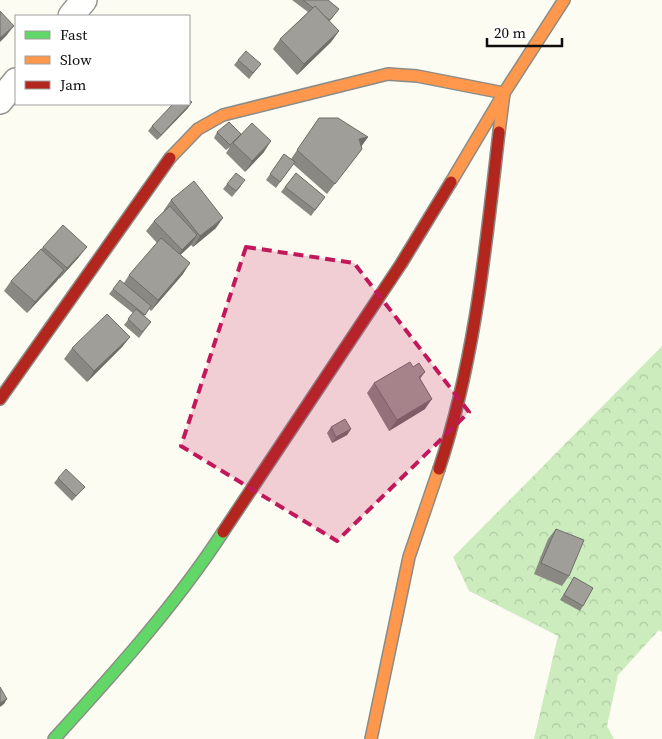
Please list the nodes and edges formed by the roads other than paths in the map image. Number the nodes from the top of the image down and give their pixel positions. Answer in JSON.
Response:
{"nodes":[{"id":1,"x":84,"y":0,"type":"edge"},
{"id":2,"x":564,"y":0,"type":"edge"},
{"id":3,"x":72,"y":15,"type":"edge"},
{"id":4,"x":15,"y":82,"type":"edge"},
{"id":5,"x":504,"y":93,"type":"junction"},
{"id":6,"x":0,"y":101,"type":"edge"},
{"id":7,"x":0,"y":399,"type":"edge"},
{"id":8,"x":54,"y":739,"type":"edge"},
{"id":9,"x":371,"y":739,"type":"edge"}],
"edges":[{"from":1,"to":3,"type":"street"},
{"from":2,"to":5,"type":"main road"},
{"from":4,"to":6,"type":"street"},
{"from":5,"to":7,"type":"main road"},
{"from":5,"to":8,"type":"main road"},
{"from":5,"to":9,"type":"main road"}]}
